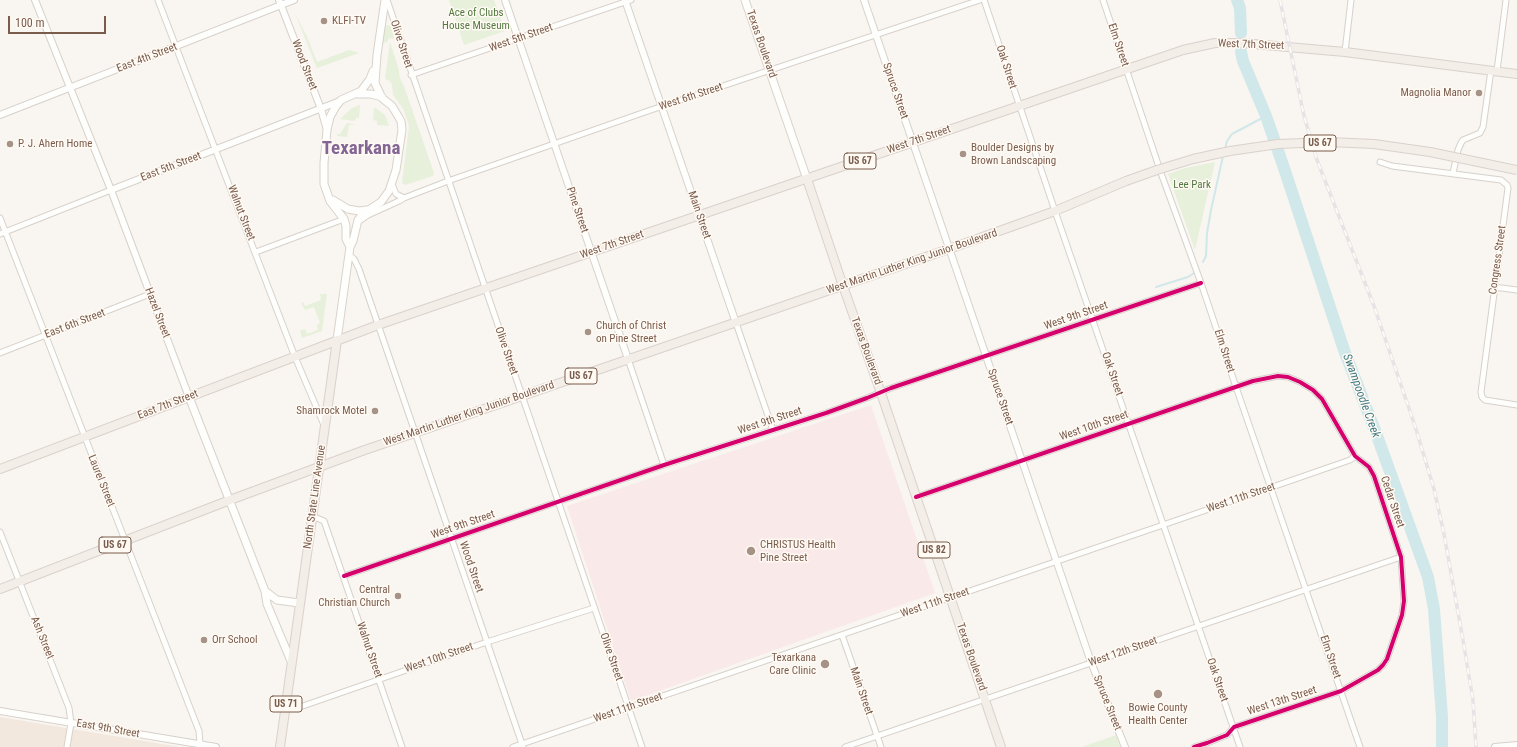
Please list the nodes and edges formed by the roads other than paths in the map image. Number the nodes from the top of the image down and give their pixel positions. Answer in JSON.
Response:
{"nodes":[{"id":1,"x":35,"y":0,"type":"edge"},
{"id":2,"x":158,"y":0,"type":"edge"},
{"id":3,"x":294,"y":0,"type":"edge"},
{"id":4,"x":386,"y":0,"type":"edge"},
{"id":5,"x":505,"y":0,"type":"edge"},
{"id":6,"x":745,"y":0,"type":"edge"},
{"id":7,"x":864,"y":0,"type":"edge"},
{"id":8,"x":980,"y":0,"type":"edge"},
{"id":9,"x":984,"y":0,"type":"edge"},
{"id":10,"x":1103,"y":0,"type":"edge"},
{"id":11,"x":1351,"y":0,"type":"edge"},
{"id":12,"x":1506,"y":0,"type":"edge"},
{"id":13,"x":627,"y":1,"type":"edge"},
{"id":14,"x":280,"y":2,"type":"edge"},
{"id":15,"x":876,"y":36,"type":"junction"},
{"id":16,"x":519,"y":38,"type":"junction"},
{"id":17,"x":176,"y":46,"type":"junction"},
{"id":18,"x":1345,"y":52,"type":"junction"},
{"id":19,"x":377,"y":55,"type":"junction"},
{"id":20,"x":1127,"y":69,"type":"junction"},
{"id":21,"x":770,"y":71,"type":"junction"},
{"id":22,"x":1494,"y":71,"type":"junction"},
{"id":23,"x":1517,"y":74,"type":"edge"},
{"id":24,"x":411,"y":75,"type":"junction"},
{"id":25,"x":70,"y":88,"type":"junction"},
{"id":26,"x":358,"y":94,"type":"junction"},
{"id":27,"x":382,"y":98,"type":"junction"},
{"id":28,"x":341,"y":100,"type":"junction"},
{"id":29,"x":1019,"y":106,"type":"junction"},
{"id":30,"x":661,"y":107,"type":"junction"},
{"id":31,"x":321,"y":109,"type":"junction"},
{"id":32,"x":0,"y":115,"type":"edge"},
{"id":33,"x":327,"y":130,"type":"junction"},
{"id":34,"x":913,"y":142,"type":"junction"},
{"id":35,"x":555,"y":143,"type":"junction"},
{"id":36,"x":216,"y":150,"type":"junction"},
{"id":37,"x":1380,"y":162,"type":"dead end"},
{"id":38,"x":1517,"y":170,"type":"edge"},
{"id":39,"x":1454,"y":173,"type":"junction"},
{"id":40,"x":807,"y":179,"type":"junction"},
{"id":41,"x":448,"y":181,"type":"junction"},
{"id":42,"x":392,"y":184,"type":"junction"},
{"id":43,"x":111,"y":190,"type":"junction"},
{"id":44,"x":327,"y":194,"type":"junction"},
{"id":45,"x":404,"y":198,"type":"junction"},
{"id":46,"x":367,"y":210,"type":"junction"},
{"id":47,"x":1055,"y":211,"type":"junction"},
{"id":48,"x":699,"y":215,"type":"junction"},
{"id":49,"x":0,"y":218,"type":"edge"},
{"id":50,"x":344,"y":219,"type":"junction"},
{"id":51,"x":356,"y":225,"type":"junction"},
{"id":52,"x":3,"y":232,"type":"edge"},
{"id":53,"x":350,"y":247,"type":"junction"},
{"id":54,"x":949,"y":249,"type":"junction"},
{"id":55,"x":256,"y":252,"type":"junction"},
{"id":56,"x":592,"y":252,"type":"junction"},
{"id":57,"x":349,"y":255,"type":"junction"},
{"id":58,"x":1201,"y":283,"type":"junction"},
{"id":59,"x":843,"y":286,"type":"junction"},
{"id":60,"x":1494,"y":287,"type":"junction"},
{"id":61,"x":485,"y":288,"type":"junction"},
{"id":62,"x":1517,"y":290,"type":"edge"},
{"id":63,"x":150,"y":294,"type":"junction"},
{"id":64,"x":1093,"y":320,"type":"junction"},
{"id":65,"x":736,"y":323,"type":"junction"},
{"id":66,"x":378,"y":325,"type":"junction"},
{"id":67,"x":45,"y":336,"type":"junction"},
{"id":68,"x":337,"y":340,"type":"junction"},
{"id":69,"x":0,"y":353,"type":"edge"},
{"id":70,"x":985,"y":356,"type":"junction"},
{"id":71,"x":295,"y":357,"type":"junction"},
{"id":72,"x":628,"y":359,"type":"junction"},
{"id":73,"x":1278,"y":376,"type":"joint"},
{"id":74,"x":1236,"y":387,"type":"junction"},
{"id":75,"x":881,"y":393,"type":"junction"},
{"id":76,"x":189,"y":397,"type":"junction"},
{"id":77,"x":522,"y":397,"type":"junction"},
{"id":78,"x":1517,"y":405,"type":"edge"},
{"id":79,"x":1129,"y":424,"type":"junction"},
{"id":80,"x":325,"y":426,"type":"junction"},
{"id":81,"x":773,"y":430,"type":"junction"},
{"id":82,"x":414,"y":433,"type":"junction"},
{"id":83,"x":84,"y":438,"type":"junction"},
{"id":84,"x":1355,"y":456,"type":"junction"},
{"id":85,"x":1022,"y":460,"type":"junction"},
{"id":86,"x":664,"y":465,"type":"junction"},
{"id":87,"x":319,"y":467,"type":"junction"},
{"id":88,"x":0,"y":469,"type":"edge"},
{"id":89,"x":1271,"y":488,"type":"junction"},
{"id":90,"x":916,"y":497,"type":"junction"},
{"id":91,"x":230,"y":500,"type":"junction"},
{"id":92,"x":558,"y":502,"type":"junction"},
{"id":93,"x":312,"y":516,"type":"junction"},
{"id":94,"x":1163,"y":525,"type":"junction"},
{"id":95,"x":0,"y":532,"type":"edge"},
{"id":96,"x":451,"y":538,"type":"junction"},
{"id":97,"x":125,"y":541,"type":"junction"},
{"id":98,"x":1401,"y":557,"type":"junction"},
{"id":99,"x":1056,"y":561,"type":"junction"},
{"id":100,"x":344,"y":576,"type":"junction"},
{"id":101,"x":19,"y":582,"type":"junction"},
{"id":102,"x":0,"y":589,"type":"edge"},
{"id":103,"x":1306,"y":589,"type":"junction"},
{"id":104,"x":265,"y":591,"type":"junction"},
{"id":105,"x":951,"y":598,"type":"junction"},
{"id":106,"x":300,"y":603,"type":"junction"},
{"id":107,"x":594,"y":608,"type":"junction"},
{"id":108,"x":1199,"y":626,"type":"junction"},
{"id":109,"x":842,"y":635,"type":"junction"},
{"id":110,"x":486,"y":642,"type":"junction"},
{"id":111,"x":292,"y":661,"type":"junction"},
{"id":112,"x":1091,"y":662,"type":"junction"},
{"id":113,"x":1376,"y":670,"type":"joint"},
{"id":114,"x":379,"y":679,"type":"junction"},
{"id":115,"x":1341,"y":691,"type":"junction"},
{"id":116,"x":985,"y":700,"type":"junction"},
{"id":117,"x":285,"y":707,"type":"junction"},
{"id":118,"x":628,"y":708,"type":"junction"},
{"id":119,"x":0,"y":711,"type":"edge"},
{"id":120,"x":71,"y":723,"type":"junction"},
{"id":121,"x":1234,"y":727,"type":"junction"},
{"id":122,"x":877,"y":736,"type":"junction"},
{"id":123,"x":181,"y":744,"type":"edge"},
{"id":124,"x":200,"y":744,"type":"junction"},
{"id":125,"x":523,"y":745,"type":"edge"},
{"id":126,"x":1517,"y":746,"type":"edge"},
{"id":127,"x":67,"y":747,"type":"edge"},
{"id":128,"x":216,"y":747,"type":"edge"},
{"id":129,"x":280,"y":747,"type":"edge"},
{"id":130,"x":402,"y":747,"type":"edge"},
{"id":131,"x":513,"y":747,"type":"edge"},
{"id":132,"x":642,"y":747,"type":"edge"},
{"id":133,"x":844,"y":747,"type":"edge"},
{"id":134,"x":881,"y":747,"type":"edge"},
{"id":135,"x":1001,"y":747,"type":"edge"},
{"id":136,"x":1125,"y":747,"type":"edge"},
{"id":137,"x":1194,"y":747,"type":"edge"},
{"id":138,"x":1240,"y":747,"type":"edge"},
{"id":139,"x":1360,"y":747,"type":"edge"},
{"id":140,"x":1495,"y":747,"type":"edge"}],
"edges":[{"from":1,"to":25,"type":"street","name":"Hazel Street"},
{"from":2,"to":17,"type":"street","name":"Walnut Street"},
{"from":3,"to":14,"type":"street","name":"East 4th Street"},
{"from":4,"to":19,"type":"main road","name":"North State Line Avenue"},
{"from":4,"to":24,"type":"street","name":"Olive Street"},
{"from":5,"to":16,"type":"street","name":"Pine Street"},
{"from":6,"to":21,"type":"main road","name":"Texas Boulevard"},
{"from":7,"to":15,"type":"street","name":"Spruce Street"},
{"from":8,"to":15,"type":"street","name":"West 6th Street"},
{"from":9,"to":29,"type":"street","name":"Oak Street"},
{"from":10,"to":20,"type":"street","name":"Elm Street"},
{"from":11,"to":18,"type":"street"},
{"from":12,"to":22,"type":"street"},
{"from":13,"to":16,"type":"street","name":"West 5th Street"},
{"from":13,"to":30,"type":"street","name":"Main Street"},
{"from":14,"to":17,"type":"street","name":"East 4th Street"},
{"from":14,"to":31,"type":"street","name":"Wood Street"},
{"from":15,"to":21,"type":"street","name":"West 6th Street"},
{"from":15,"to":34,"type":"street","name":"Spruce Street"},
{"from":16,"to":24,"type":"street","name":"West 5th Street"},
{"from":16,"to":35,"type":"street","name":"Pine Street"},
{"from":17,"to":25,"type":"street","name":"East 4th Street"},
{"from":17,"to":36,"type":"street","name":"Walnut Street"},
{"from":18,"to":20,"type":"main road","name":"West 7th Street","number":"US 67"},
{"from":18,"to":22,"type":"main road","name":"West 7th Street","number":"US 67"},
{"from":19,"to":26,"type":"main road","name":"North State Line Avenue"},
{"from":19,"to":27,"type":"main road","name":"North State Line Avenue"},
{"from":20,"to":29,"type":"main road","name":"West 7th Street","number":"US 67"},
{"from":20,"to":58,"type":"street","name":"Elm Street"},
{"from":21,"to":30,"type":"street","name":"West 6th Street"},
{"from":21,"to":40,"type":"main road","name":"Texas Boulevard"},
{"from":22,"to":23,"type":"main road","name":"West 7th Street","number":"US 67"},
{"from":22,"to":39,"type":"street"},
{"from":24,"to":41,"type":"street","name":"Olive Street"},
{"from":25,"to":32,"type":"street","name":"East 4th Street"},
{"from":25,"to":43,"type":"street","name":"Hazel Street"},
{"from":26,"to":27,"type":"main road"},
{"from":26,"to":28,"type":"main road"},
{"from":27,"to":42,"type":"main road","name":"North State Line Avenue"},
{"from":28,"to":31,"type":"street","name":"East 5th Street"},
{"from":28,"to":33,"type":"main road"},
{"from":29,"to":34,"type":"main road","name":"West 7th Street","number":"US 67"},
{"from":29,"to":47,"type":"street","name":"Oak Street"},
{"from":30,"to":35,"type":"street","name":"West 6th Street"},
{"from":30,"to":48,"type":"street","name":"Main Street"},
{"from":31,"to":33,"type":"street","name":"Wood Street"},
{"from":31,"to":36,"type":"street","name":"East 5th Street"},
{"from":33,"to":44,"type":"main road"},
{"from":34,"to":40,"type":"main road","name":"West 7th Street","number":"US 67"},
{"from":34,"to":54,"type":"street","name":"Spruce Street"},
{"from":35,"to":41,"type":"street","name":"West 6th Street"},
{"from":35,"to":56,"type":"street","name":"Pine Street"},
{"from":36,"to":43,"type":"street","name":"East 5th Street"},
{"from":36,"to":55,"type":"street","name":"Walnut Street"},
{"from":37,"to":39,"type":"street","name":"Congress Street"},
{"from":38,"to":47,"type":"main road","name":"West Martin Luther King Junior Boulevard","number":"US 67","bridge":true},
{"from":39,"to":60,"type":"street","name":"Congress Street"},
{"from":40,"to":48,"type":"main road","name":"West 7th Street","number":"US 67"},
{"from":40,"to":59,"type":"main road","name":"Texas Boulevard","number":"US 82"},
{"from":41,"to":45,"type":"street","name":"West 6th Street"},
{"from":41,"to":61,"type":"street","name":"Olive Street"},
{"from":42,"to":45,"type":"street"},
{"from":42,"to":46,"type":"main road","name":"North State Line Avenue"},
{"from":43,"to":52,"type":"street","name":"East 5th Street"},
{"from":43,"to":63,"type":"street","name":"Hazel Street"},
{"from":44,"to":46,"type":"main road"},
{"from":44,"to":50,"type":"main road"},
{"from":45,"to":51,"type":"street","name":"West 6th Street"},
{"from":46,"to":51,"type":"main road","name":"North State Line Avenue"},
{"from":47,"to":54,"type":"main road","name":"West Martin Luther King Junior Boulevard","number":"US 67"},
{"from":47,"to":64,"type":"street","name":"Oak Street"},
{"from":48,"to":56,"type":"main road","name":"West 7th Street","number":"US 67"},
{"from":48,"to":65,"type":"street","name":"Main Street"},
{"from":49,"to":52,"type":"street","name":"Laurel Street"},
{"from":50,"to":53,"type":"main road","name":"North State Line Avenue"},
{"from":50,"to":55,"type":"street"},
{"from":51,"to":53,"type":"main road","name":"North State Line Avenue"},
{"from":52,"to":67,"type":"street","name":"Laurel Street"},
{"from":53,"to":57,"type":"main road","name":"North State Line Avenue"},
{"from":54,"to":59,"type":"main road","name":"West Martin Luther King Junior Boulevard","number":"US 67"},
{"from":54,"to":70,"type":"street","name":"Spruce Street"},
{"from":55,"to":71,"type":"street","name":"Walnut Street"},
{"from":56,"to":61,"type":"main road","name":"West 7th Street","number":"US 67"},
{"from":56,"to":72,"type":"street","name":"Pine Street"},
{"from":57,"to":66,"type":"street","name":"Wood Street"},
{"from":57,"to":68,"type":"main road","name":"North State Line Avenue"},
{"from":58,"to":64,"type":"street","name":"West 9th Street"},
{"from":58,"to":74,"type":"street","name":"Elm Street"},
{"from":59,"to":65,"type":"main road","name":"West Martin Luther King Junior Boulevard","number":"US 67"},
{"from":59,"to":75,"type":"main road","name":"Texas Boulevard","number":"US 82"},
{"from":60,"to":62,"type":"street"},
{"from":60,"to":78,"type":"street","name":"Congress Street"},
{"from":61,"to":66,"type":"main road","name":"West 7th Street","number":"US 67"},
{"from":61,"to":77,"type":"street","name":"Olive Street"},
{"from":63,"to":67,"type":"street","name":"East 6th Street"},
{"from":63,"to":76,"type":"street","name":"Hazel Street"},
{"from":64,"to":70,"type":"street","name":"West 9th Street"},
{"from":64,"to":79,"type":"street","name":"Oak Street"},
{"from":65,"to":72,"type":"main road","name":"West Martin Luther King Junior Boulevard","number":"US 67"},
{"from":65,"to":81,"type":"street","name":"Main Street"},
{"from":66,"to":68,"type":"main road","name":"West 7th Street","number":"US 67"},
{"from":66,"to":82,"type":"street","name":"Wood Street"},
{"from":67,"to":69,"type":"street","name":"East 6th Street"},
{"from":67,"to":83,"type":"street","name":"Laurel Street"},
{"from":68,"to":71,"type":"main road","name":"East 7th Street","number":"US 67"},
{"from":68,"to":80,"type":"main road","name":"North State Line Avenue"},
{"from":70,"to":75,"type":"street","name":"West 9th Street"},
{"from":70,"to":85,"type":"street","name":"Spruce Street"},
{"from":71,"to":76,"type":"main road","name":"East 7th Street","number":"US 67"},
{"from":71,"to":80,"type":"street","name":"Walnut Street"},
{"from":72,"to":77,"type":"main road","name":"West Martin Luther King Junior Boulevard","number":"US 67"},
{"from":72,"to":86,"type":"street","name":"Pine Street"},
{"from":73,"to":74,"type":"street","name":"West 10th Street"},
{"from":73,"to":84,"type":"street","name":"Cedar Street"},
{"from":74,"to":79,"type":"street","name":"West 10th Street"},
{"from":74,"to":89,"type":"street","name":"Elm Street"},
{"from":75,"to":81,"type":"street","name":"West 9th Street"},
{"from":75,"to":90,"type":"main road","name":"Texas Boulevard","number":"US 82"},
{"from":76,"to":83,"type":"main road","name":"East 7th Street","number":"US 67"},
{"from":76,"to":91,"type":"main road","name":"Hazel Street"},
{"from":77,"to":82,"type":"main road","name":"West Martin Luther King Junior Boulevard","number":"US 67"},
{"from":77,"to":92,"type":"street","name":"Olive Street"},
{"from":79,"to":85,"type":"street","name":"West 10th Street"},
{"from":79,"to":94,"type":"street","name":"Oak Street"},
{"from":80,"to":87,"type":"main road","name":"North State Line Avenue"},
{"from":81,"to":86,"type":"street","name":"West 9th Street"},
{"from":82,"to":87,"type":"main road","name":"West Martin Luther King Junior Boulevard","number":"US 67"},
{"from":82,"to":96,"type":"street","name":"Wood Street"},
{"from":83,"to":88,"type":"main road","name":"East 7th Street","number":"US 67"},
{"from":83,"to":97,"type":"street","name":"Laurel Street"},
{"from":84,"to":89,"type":"street","name":"West 11th Street"},
{"from":84,"to":98,"type":"street","name":"Cedar Street"},
{"from":85,"to":90,"type":"street","name":"West 10th Street"},
{"from":85,"to":99,"type":"street","name":"Spruce Street"},
{"from":86,"to":92,"type":"street","name":"West 9th Street"},
{"from":87,"to":91,"type":"main road","number":"US 67"},
{"from":87,"to":93,"type":"main road","name":"North State Line Avenue"},
{"from":89,"to":94,"type":"street","name":"West 11th Street"},
{"from":89,"to":103,"type":"street","name":"Elm Street"},
{"from":90,"to":105,"type":"main road","name":"Texas Boulevard","number":"US 82"},
{"from":91,"to":97,"type":"main road","number":"US 67"},
{"from":91,"to":104,"type":"main road","name":"Hazel Street"},
{"from":92,"to":96,"type":"street","name":"West 9th Street"},
{"from":92,"to":107,"type":"street","name":"Olive Street"},
{"from":93,"to":100,"type":"street","name":"Walnut Street"},
{"from":93,"to":106,"type":"main road","name":"North State Line Avenue"},
{"from":94,"to":99,"type":"street","name":"West 11th Street"},
{"from":94,"to":108,"type":"street","name":"Oak Street"},
{"from":95,"to":101,"type":"street","name":"Ash Street"},
{"from":96,"to":100,"type":"street","name":"West 9th Street"},
{"from":96,"to":110,"type":"street","name":"Wood Street"},
{"from":97,"to":101,"type":"main road","number":"US 67"},
{"from":97,"to":124,"type":"street","name":"Laurel Street"},
{"from":98,"to":103,"type":"street","name":"West 12th Street"},
{"from":98,"to":113,"type":"street","name":"Cedar Street"},
{"from":99,"to":105,"type":"street","name":"West 11th Street"},
{"from":99,"to":112,"type":"street","name":"Spruce Street"},
{"from":100,"to":114,"type":"street","name":"Walnut Street"},
{"from":101,"to":102,"type":"main road","number":"US 67"},
{"from":101,"to":120,"type":"street","name":"Ash Street"},
{"from":103,"to":108,"type":"street","name":"West 12th Street"},
{"from":103,"to":115,"type":"street","name":"Elm Street"},
{"from":104,"to":106,"type":"main road"},
{"from":104,"to":111,"type":"main road","name":"Hazel Street"},
{"from":105,"to":109,"type":"street","name":"West 11th Street"},
{"from":105,"to":116,"type":"main road","name":"Texas Boulevard","number":"US 82"},
{"from":106,"to":111,"type":"main road","name":"North State Line Avenue"},
{"from":107,"to":110,"type":"street","name":"West 10th Street"},
{"from":107,"to":118,"type":"street","name":"Olive Street"},
{"from":108,"to":112,"type":"street","name":"West 12th Street"},
{"from":108,"to":121,"type":"street","name":"Oak Street"},
{"from":109,"to":118,"type":"street","name":"West 11th Street"},
{"from":109,"to":122,"type":"street","name":"Main Street"},
{"from":110,"to":114,"type":"street","name":"West 10th Street"},
{"from":110,"to":125,"type":"street","name":"Wood Street"},
{"from":111,"to":117,"type":"main road","name":"North State Line Avenue","number":"US 71"},
{"from":112,"to":116,"type":"street","name":"West 12th Street"},
{"from":112,"to":136,"type":"street","name":"Spruce Street"},
{"from":113,"to":115,"type":"street","name":"West 13th Street"},
{"from":114,"to":117,"type":"street","name":"West 10th Street"},
{"from":114,"to":130,"type":"street","name":"Walnut Street"},
{"from":115,"to":121,"type":"street","name":"West 13th Street"},
{"from":115,"to":139,"type":"street","name":"Elm Street"},
{"from":116,"to":122,"type":"street","name":"West 12th Street"},
{"from":116,"to":135,"type":"main road","name":"Texas Boulevard","number":"US 82"},
{"from":117,"to":129,"type":"main road","name":"North State Line Avenue","number":"US 71"},
{"from":118,"to":125,"type":"street","name":"West 11th Street"},
{"from":118,"to":132,"type":"street","name":"Olive Street"},
{"from":119,"to":120,"type":"street","name":"East 9th Street"},
{"from":120,"to":123,"type":"street","name":"East 9th Street"},
{"from":120,"to":127,"type":"street","name":"Ash Street"},
{"from":121,"to":137,"type":"street","name":"West 13th Street"},
{"from":121,"to":138,"type":"street","name":"Oak Street"},
{"from":122,"to":133,"type":"street","name":"West 12th Street"},
{"from":122,"to":134,"type":"street","name":"Main Street"},
{"from":123,"to":124,"type":"street","name":"East 9th Street"},
{"from":124,"to":128,"type":"street","name":"East 9th Street"},
{"from":125,"to":131,"type":"street","name":"West 11th Street"},
{"from":126,"to":140,"type":"street"}]}
